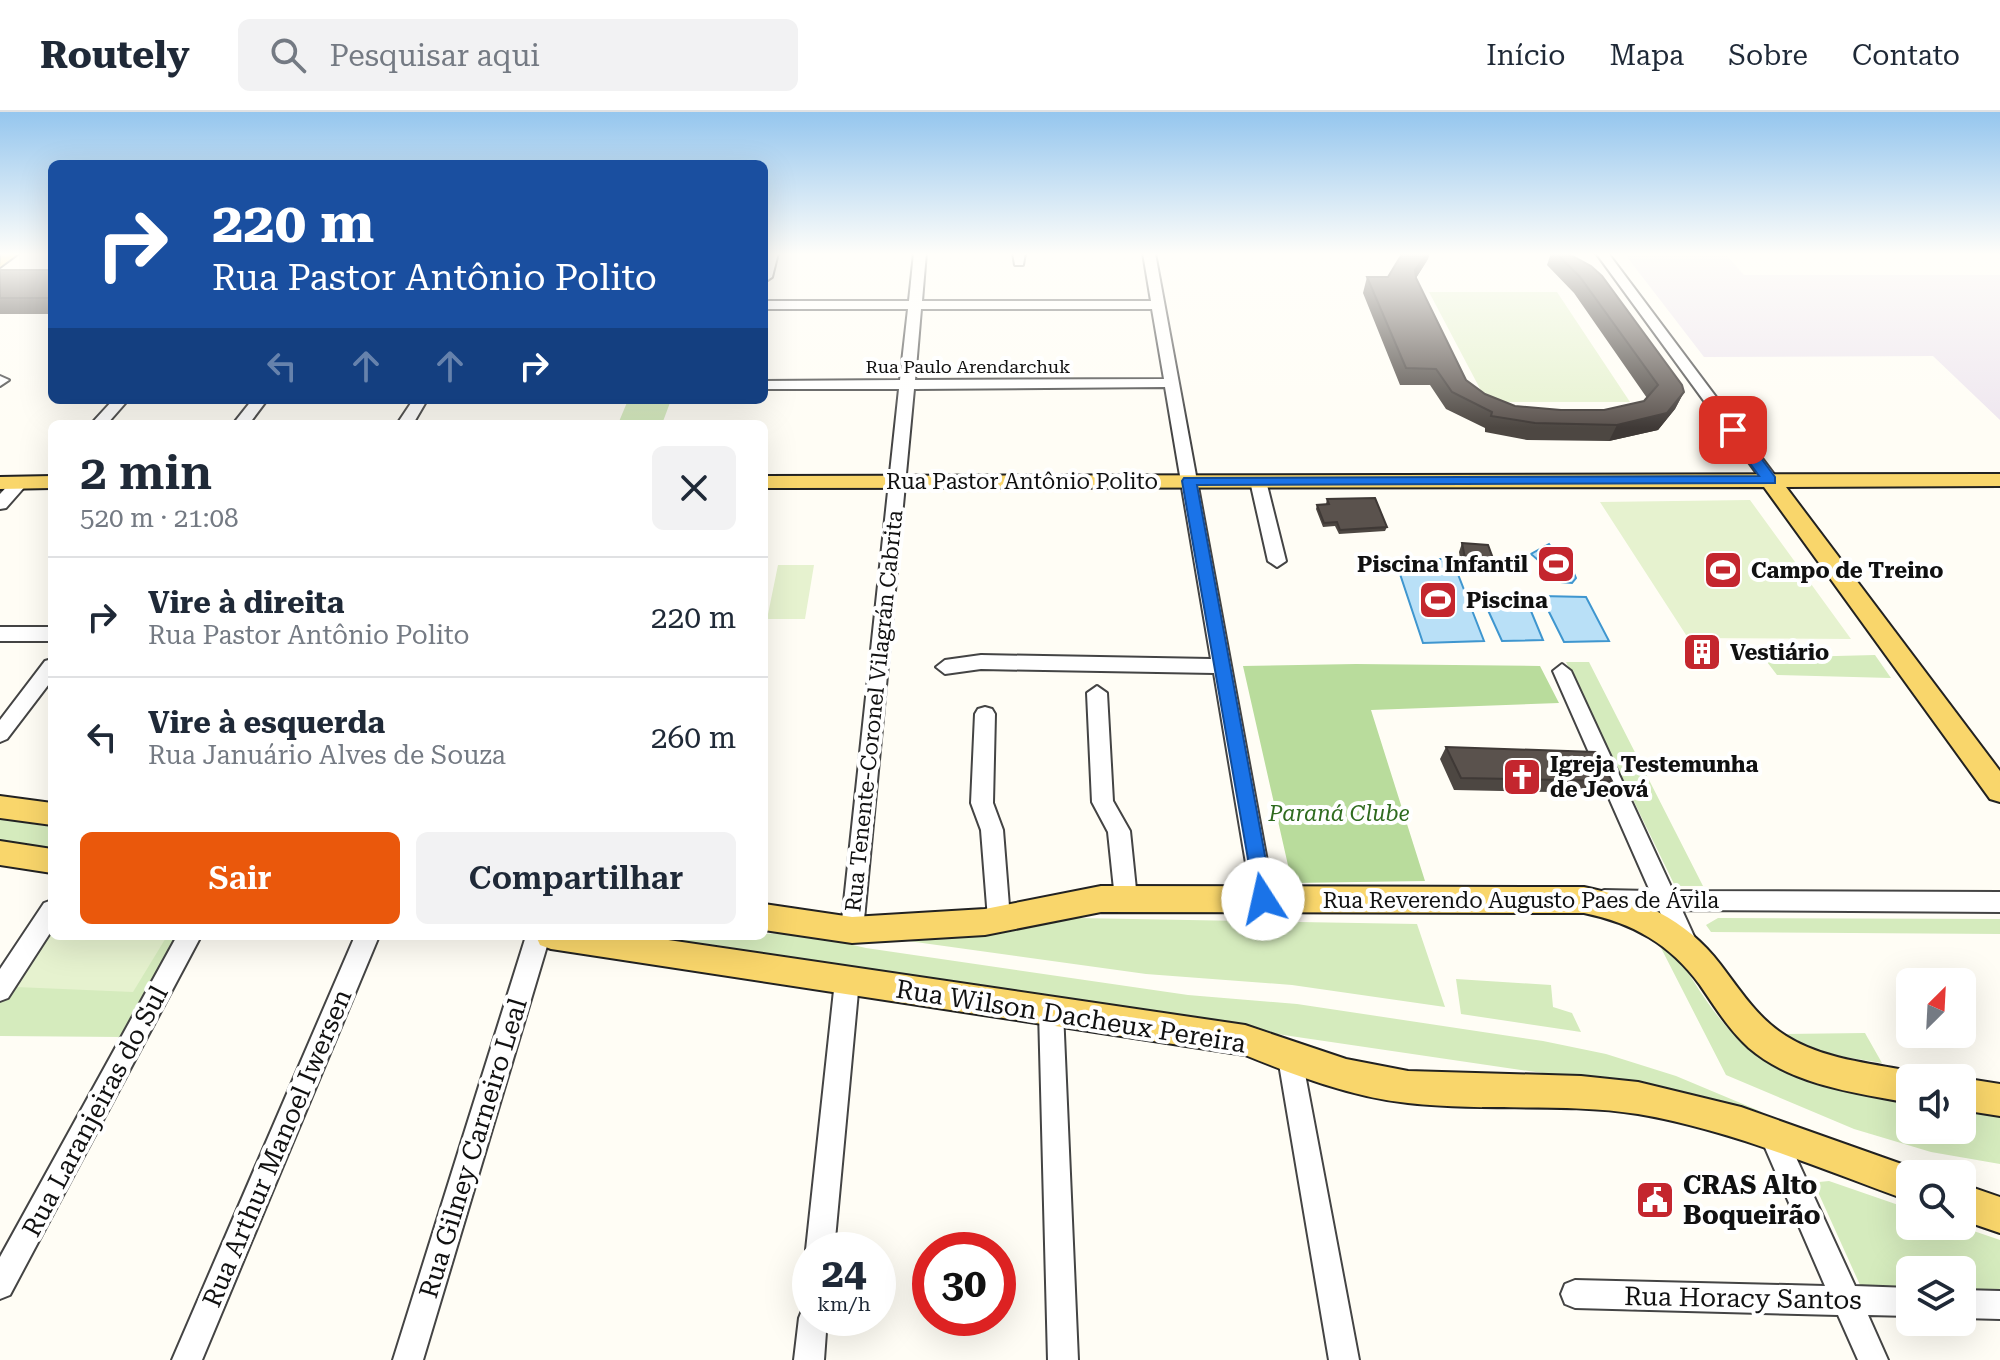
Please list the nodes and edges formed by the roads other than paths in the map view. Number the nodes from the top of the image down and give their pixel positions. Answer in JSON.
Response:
{"nodes":[{"id":1,"x":914,"y":311,"type":"edge"},
{"id":2,"x":1159,"y":311,"type":"edge"},
{"id":3,"x":1645,"y":311,"type":"edge"},
{"id":4,"x":1172,"y":383,"type":"junction"},
{"id":5,"x":907,"y":384,"type":"junction"},
{"id":6,"x":768,"y":385,"type":"edge"},
{"id":7,"x":117,"y":404,"type":"edge"},
{"id":8,"x":257,"y":404,"type":"edge"},
{"id":9,"x":103,"y":420,"type":"edge"},
{"id":10,"x":244,"y":420,"type":"edge"},
{"id":11,"x":48,"y":480,"type":"edge"},
{"id":12,"x":1770,"y":480,"type":"junction"},
{"id":13,"x":2000,"y":480,"type":"edge"},
{"id":14,"x":897,"y":481,"type":"junction"},
{"id":15,"x":1189,"y":481,"type":"junction"},
{"id":16,"x":1258,"y":481,"type":"junction"},
{"id":17,"x":768,"y":482,"type":"edge"},
{"id":18,"x":10,"y":483,"type":"edge"},
{"id":19,"x":0,"y":504,"type":"edge"},
{"id":20,"x":1277,"y":561,"type":"dead end"},
{"id":21,"x":0,"y":634,"type":"edge"},
{"id":22,"x":48,"y":634,"type":"edge"},
{"id":23,"x":1222,"y":666,"type":"junction"},
{"id":24,"x":945,"y":667,"type":"dead end"},
{"id":25,"x":48,"y":671,"type":"edge"},
{"id":26,"x":1562,"y":671,"type":"dead end"},
{"id":27,"x":1097,"y":693,"type":"dead end"},
{"id":28,"x":985,"y":714,"type":"dead end"},
{"id":29,"x":0,"y":734,"type":"edge"},
{"id":30,"x":2000,"y":791,"type":"edge"},
{"id":31,"x":0,"y":807,"type":"edge"},
{"id":32,"x":48,"y":813,"type":"edge"},
{"id":33,"x":0,"y":853,"type":"edge"},
{"id":34,"x":48,"y":860,"type":"edge"},
{"id":35,"x":1126,"y":899,"type":"junction"},
{"id":36,"x":1263,"y":899,"type":"junction"},
{"id":37,"x":1584,"y":900,"type":"junction"},
{"id":38,"x":1666,"y":901,"type":"junction"},
{"id":39,"x":2000,"y":902,"type":"edge"},
{"id":40,"x":48,"y":916,"type":"edge"},
{"id":41,"x":768,"y":918,"type":"edge"},
{"id":42,"x":999,"y":919,"type":"junction"},
{"id":43,"x":852,"y":930,"type":"junction"},
{"id":44,"x":187,"y":940,"type":"edge"},
{"id":45,"x":365,"y":940,"type":"edge"},
{"id":46,"x":537,"y":940,"type":"edge"},
{"id":47,"x":606,"y":940,"type":"edge"},
{"id":48,"x":648,"y":943,"type":"edge"},
{"id":49,"x":1688,"y":948,"type":"junction"},
{"id":50,"x":847,"y":981,"type":"junction"},
{"id":51,"x":0,"y":990,"type":"edge"},
{"id":52,"x":1051,"y":1011,"type":"junction"},
{"id":53,"x":1290,"y":1058,"type":"junction"},
{"id":54,"x":1896,"y":1084,"type":"edge"},
{"id":55,"x":1976,"y":1096,"type":"edge"},
{"id":56,"x":2000,"y":1100,"type":"edge"},
{"id":57,"x":1773,"y":1136,"type":"junction"},
{"id":58,"x":1896,"y":1179,"type":"edge"},
{"id":59,"x":1976,"y":1207,"type":"edge"},
{"id":60,"x":2000,"y":1215,"type":"edge"},
{"id":61,"x":822,"y":1232,"type":"edge"},
{"id":62,"x":0,"y":1285,"type":"edge"},
{"id":63,"x":1575,"y":1294,"type":"dead end"},
{"id":64,"x":1845,"y":1300,"type":"junction"},
{"id":65,"x":1896,"y":1302,"type":"edge"},
{"id":66,"x":1976,"y":1304,"type":"edge"},
{"id":67,"x":2000,"y":1305,"type":"edge"},
{"id":68,"x":811,"y":1336,"type":"edge"},
{"id":69,"x":187,"y":1360,"type":"edge"},
{"id":70,"x":408,"y":1360,"type":"edge"},
{"id":71,"x":809,"y":1360,"type":"edge"},
{"id":72,"x":1063,"y":1360,"type":"edge"},
{"id":73,"x":1344,"y":1360,"type":"edge"},
{"id":74,"x":1873,"y":1360,"type":"edge"}],
"edges":[{"from":1,"to":5,"type":"street","name":"Rua Tenente-Coronel Vilagrán Cabrita"},
{"from":2,"to":4,"type":"street"},
{"from":3,"to":12,"type":"street"},
{"from":4,"to":5,"type":"street","name":"Rua Paulo Arendarchuk"},
{"from":4,"to":15,"type":"street"},
{"from":5,"to":6,"type":"street","name":"Rua Paulo Arendarchuk"},
{"from":5,"to":14,"type":"street","name":"Rua Tenente-Coronel Vilagrán Cabrita"},
{"from":7,"to":9,"type":"street"},
{"from":8,"to":10,"type":"street"},
{"from":11,"to":18,"type":"main road"},
{"from":12,"to":13,"type":"main road","name":"Rua Pastor Antônio Polito"},
{"from":12,"to":16,"type":"main road","name":"Rua Pastor Antônio Polito"},
{"from":12,"to":30,"type":"main road"},
{"from":14,"to":15,"type":"main road","name":"Rua Pastor Antônio Polito"},
{"from":14,"to":17,"type":"main road","name":"Rua Pastor Antônio Polito"},
{"from":14,"to":43,"type":"street","name":"Rua Tenente-Coronel Vilagrán Cabrita"},
{"from":15,"to":16,"type":"main road","name":"Rua Pastor Antônio Polito"},
{"from":15,"to":23,"type":"street"},
{"from":16,"to":20,"type":"street"},
{"from":18,"to":19,"type":"street"},
{"from":21,"to":22,"type":"street"},
{"from":23,"to":24,"type":"street"},
{"from":23,"to":36,"type":"street"},
{"from":25,"to":29,"type":"street"},
{"from":26,"to":38,"type":"street"},
{"from":27,"to":35,"type":"street"},
{"from":28,"to":42,"type":"street"},
{"from":31,"to":32,"type":"main road"},
{"from":33,"to":34,"type":"main road"},
{"from":35,"to":36,"type":"main road","name":"Rua Reverendo Augusto Paes de Ávila"},
{"from":35,"to":42,"type":"main road","name":"Rua Reverendo Augusto Paes de Ávila"},
{"from":36,"to":37,"type":"main road","name":"Rua Reverendo Augusto Paes de Ávila"},
{"from":37,"to":38,"type":"street","name":"Rua Reverendo Augusto Paes de Ávila"},
{"from":37,"to":49,"type":"main road"},
{"from":38,"to":39,"type":"street","name":"Rua Reverendo Augusto Paes de Ávila"},
{"from":38,"to":49,"type":"street"},
{"from":40,"to":51,"type":"street"},
{"from":41,"to":43,"type":"main road"},
{"from":42,"to":43,"type":"main road","name":"Rua Reverendo Augusto Paes de Ávila"},
{"from":44,"to":62,"type":"street","name":"Rua Laranjeiras do Sul"},
{"from":45,"to":69,"type":"street","name":"Rua Arthur Manoel Iwersen"},
{"from":46,"to":70,"type":"street","name":"Rua Gilney Carneiro Leal"},
{"from":47,"to":48,"type":"main road","name":"Rua Wilson Dacheux Pereira"},
{"from":48,"to":50,"type":"main road","name":"Rua Wilson Dacheux Pereira"},
{"from":49,"to":54,"type":"main road"},
{"from":50,"to":52,"type":"main road","name":"Rua Wilson Dacheux Pereira"},
{"from":50,"to":61,"type":"street"},
{"from":52,"to":53,"type":"main road","name":"Rua Wilson Dacheux Pereira"},
{"from":52,"to":72,"type":"street"},
{"from":53,"to":57,"type":"main road","name":"Rua Wilson Dacheux Pereira"},
{"from":53,"to":73,"type":"street"},
{"from":55,"to":56,"type":"main road"},
{"from":57,"to":58,"type":"main road","name":"Rua Wilson Dacheux Pereira"},
{"from":57,"to":64,"type":"street"},
{"from":59,"to":60,"type":"main road"},
{"from":63,"to":64,"type":"street","name":"Rua Horacy Santos"},
{"from":64,"to":65,"type":"street","name":"Rua Horacy Santos"},
{"from":64,"to":74,"type":"street"},
{"from":66,"to":67,"type":"street"},
{"from":68,"to":71,"type":"street"}]}
